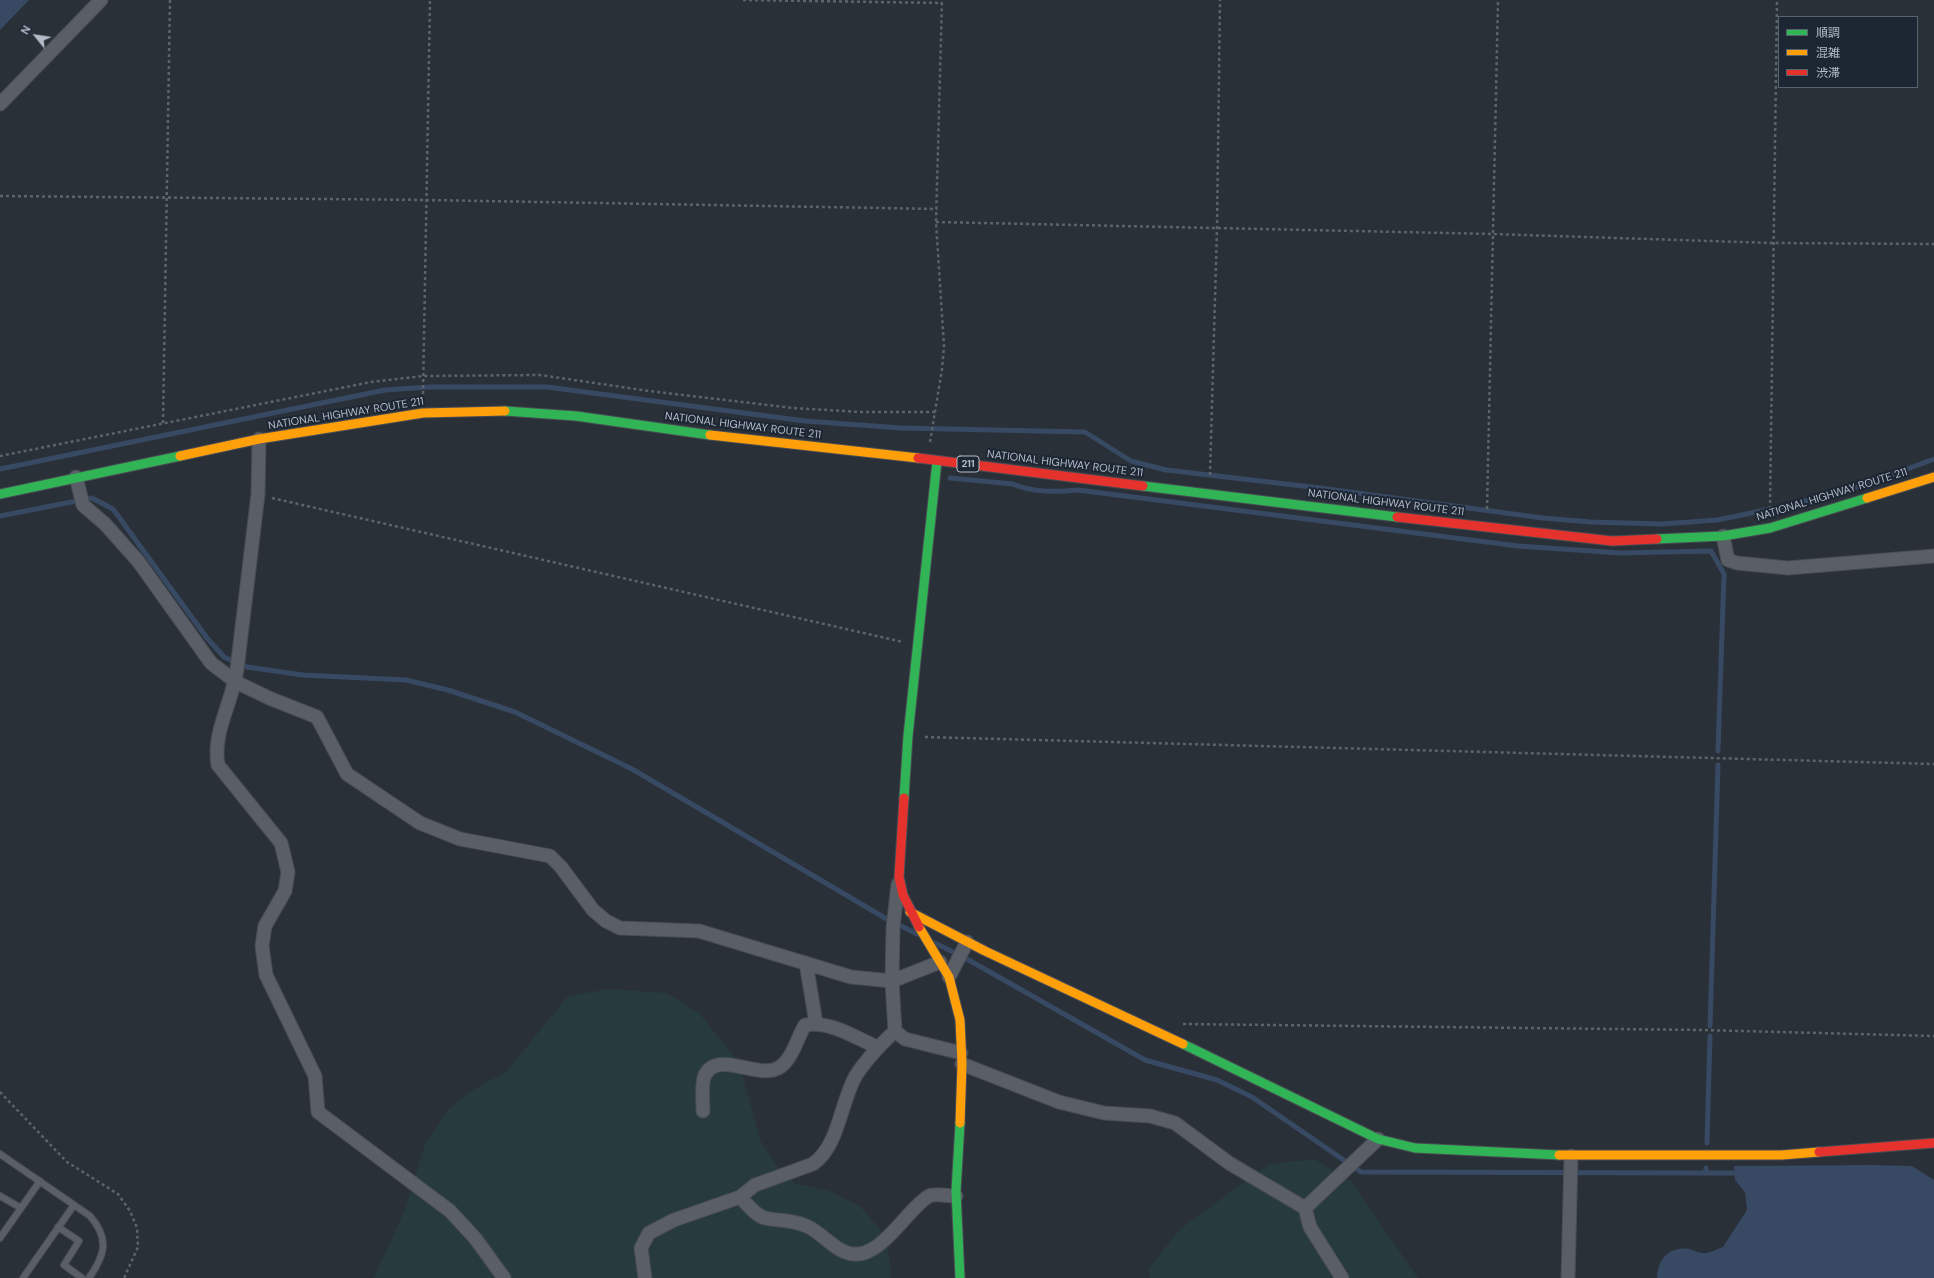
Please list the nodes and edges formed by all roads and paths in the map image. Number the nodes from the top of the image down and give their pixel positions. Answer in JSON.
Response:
{"nodes":[{"id":1,"x":101,"y":0,"type":"edge"},
{"id":2,"x":170,"y":0,"type":"edge"},
{"id":3,"x":430,"y":0,"type":"edge"},
{"id":4,"x":743,"y":0,"type":"edge"},
{"id":5,"x":1220,"y":0,"type":"edge"},
{"id":6,"x":1498,"y":0,"type":"edge"},
{"id":7,"x":1777,"y":0,"type":"edge"},
{"id":8,"x":942,"y":1,"type":"edge"},
{"id":9,"x":0,"y":104,"type":"edge"},
{"id":10,"x":0,"y":196,"type":"edge"},
{"id":11,"x":166,"y":198,"type":"junction"},
{"id":12,"x":427,"y":200,"type":"junction"},
{"id":13,"x":937,"y":209,"type":"junction"},
{"id":14,"x":936,"y":222,"type":"junction"},
{"id":15,"x":1217,"y":228,"type":"junction"},
{"id":16,"x":1494,"y":234,"type":"junction"},
{"id":17,"x":1772,"y":243,"type":"junction"},
{"id":18,"x":1934,"y":244,"type":"edge"},
{"id":19,"x":422,"y":413,"type":"junction"},
{"id":20,"x":163,"y":423,"type":"dead end"},
{"id":21,"x":259,"y":439,"type":"junction"},
{"id":22,"x":926,"y":459,"type":"junction"},
{"id":23,"x":937,"y":461,"type":"junction"},
{"id":24,"x":76,"y":477,"type":"junction"},
{"id":25,"x":1934,"y":477,"type":"edge"},
{"id":26,"x":0,"y":494,"type":"edge"},
{"id":27,"x":258,"y":494,"type":"junction"},
{"id":28,"x":1209,"y":494,"type":"junction"},
{"id":29,"x":1486,"y":528,"type":"junction"},
{"id":30,"x":1770,"y":528,"type":"junction"},
{"id":31,"x":1723,"y":536,"type":"junction"},
{"id":32,"x":1934,"y":556,"type":"edge"},
{"id":33,"x":918,"y":645,"type":"junction"},
{"id":34,"x":237,"y":669,"type":"junction"},
{"id":35,"x":908,"y":736,"type":"junction"},
{"id":36,"x":1934,"y":764,"type":"edge"},
{"id":37,"x":899,"y":877,"type":"junction"},
{"id":38,"x":910,"y":912,"type":"junction"},
{"id":39,"x":965,"y":946,"type":"junction"},
{"id":40,"x":940,"y":962,"type":"junction"},
{"id":41,"x":806,"y":963,"type":"junction"},
{"id":42,"x":949,"y":977,"type":"junction"},
{"id":43,"x":892,"y":981,"type":"junction"},
{"id":44,"x":816,"y":1023,"type":"junction"},
{"id":45,"x":1180,"y":1024,"type":"dead end"},
{"id":46,"x":895,"y":1031,"type":"junction"},
{"id":47,"x":1934,"y":1036,"type":"edge"},
{"id":48,"x":877,"y":1047,"type":"junction"},
{"id":49,"x":961,"y":1058,"type":"junction"},
{"id":50,"x":0,"y":1092,"type":"edge"},
{"id":51,"x":703,"y":1112,"type":"dead end"},
{"id":52,"x":1378,"y":1139,"type":"junction"},
{"id":53,"x":1934,"y":1143,"type":"edge"},
{"id":54,"x":0,"y":1154,"type":"edge"},
{"id":55,"x":1571,"y":1161,"type":"junction"},
{"id":56,"x":40,"y":1181,"type":"junction"},
{"id":57,"x":0,"y":1196,"type":"edge"},
{"id":58,"x":956,"y":1196,"type":"junction"},
{"id":59,"x":740,"y":1197,"type":"junction"},
{"id":60,"x":74,"y":1204,"type":"junction"},
{"id":61,"x":21,"y":1208,"type":"junction"},
{"id":62,"x":1305,"y":1208,"type":"junction"},
{"id":63,"x":58,"y":1227,"type":"junction"},
{"id":64,"x":0,"y":1238,"type":"edge"},
{"id":65,"x":23,"y":1278,"type":"edge"},
{"id":66,"x":82,"y":1278,"type":"edge"},
{"id":67,"x":88,"y":1278,"type":"edge"},
{"id":68,"x":124,"y":1278,"type":"edge"},
{"id":69,"x":504,"y":1278,"type":"edge"},
{"id":70,"x":645,"y":1278,"type":"edge"},
{"id":71,"x":960,"y":1278,"type":"edge"},
{"id":72,"x":1342,"y":1278,"type":"edge"},
{"id":73,"x":1568,"y":1278,"type":"edge"}],
"edges":[{"from":1,"to":9,"type":"street"},
{"from":2,"to":11,"type":"path"},
{"from":3,"to":12,"type":"path"},
{"from":4,"to":8,"type":"path"},
{"from":5,"to":15,"type":"path"},
{"from":6,"to":16,"type":"path"},
{"from":7,"to":17,"type":"path"},
{"from":8,"to":13,"type":"path"},
{"from":10,"to":11,"type":"path"},
{"from":11,"to":12,"type":"path"},
{"from":11,"to":20,"type":"path"},
{"from":12,"to":13,"type":"path"},
{"from":12,"to":19,"type":"path"},
{"from":13,"to":14,"type":"path"},
{"from":14,"to":15,"type":"path"},
{"from":14,"to":22,"type":"path"},
{"from":15,"to":16,"type":"path"},
{"from":15,"to":28,"type":"path"},
{"from":16,"to":17,"type":"path"},
{"from":16,"to":29,"type":"path"},
{"from":17,"to":18,"type":"path"},
{"from":17,"to":30,"type":"path"},
{"from":19,"to":21,"type":"main road","name":"NATIONAL HIGHWAY ROUTE 211","number":"211"},
{"from":19,"to":22,"type":"main road","name":"NATIONAL HIGHWAY ROUTE 211","number":"211"},
{"from":21,"to":24,"type":"main road","name":"NATIONAL HIGHWAY ROUTE 211","number":"211"},
{"from":21,"to":27,"type":"street"},
{"from":22,"to":23,"type":"main road","name":"NATIONAL HIGHWAY ROUTE 211","number":"211"},
{"from":23,"to":28,"type":"main road","name":"NATIONAL HIGHWAY ROUTE 211","number":"211"},
{"from":23,"to":33,"type":"main road"},
{"from":24,"to":26,"type":"main road","name":"NATIONAL HIGHWAY ROUTE 211","number":"211"},
{"from":24,"to":34,"type":"street"},
{"from":25,"to":30,"type":"main road","name":"NATIONAL HIGHWAY ROUTE 211","number":"211"},
{"from":27,"to":33,"type":"path"},
{"from":27,"to":34,"type":"street"},
{"from":28,"to":29,"type":"main road","name":"NATIONAL HIGHWAY ROUTE 211","number":"211"},
{"from":29,"to":31,"type":"main road","name":"NATIONAL HIGHWAY ROUTE 211","number":"211"},
{"from":30,"to":31,"type":"main road","name":"NATIONAL HIGHWAY ROUTE 211","number":"211"},
{"from":31,"to":32,"type":"street"},
{"from":33,"to":35,"type":"main road"},
{"from":34,"to":41,"type":"street"},
{"from":34,"to":69,"type":"street"},
{"from":35,"to":36,"type":"path"},
{"from":35,"to":37,"type":"main road"},
{"from":37,"to":38,"type":"main road"},
{"from":37,"to":43,"type":"street"},
{"from":38,"to":39,"type":"main road"},
{"from":38,"to":40,"type":"main road"},
{"from":39,"to":42,"type":"street"},
{"from":39,"to":52,"type":"main road"},
{"from":40,"to":42,"type":"main road"},
{"from":40,"to":43,"type":"street"},
{"from":41,"to":43,"type":"street"},
{"from":41,"to":44,"type":"street"},
{"from":42,"to":49,"type":"main road"},
{"from":43,"to":46,"type":"street"},
{"from":44,"to":48,"type":"street"},
{"from":44,"to":51,"type":"street"},
{"from":45,"to":47,"type":"path"},
{"from":46,"to":48,"type":"street"},
{"from":46,"to":49,"type":"street"},
{"from":48,"to":59,"type":"street"},
{"from":49,"to":58,"type":"main road"},
{"from":49,"to":62,"type":"street"},
{"from":50,"to":68,"type":"path"},
{"from":52,"to":55,"type":"main road"},
{"from":52,"to":62,"type":"street"},
{"from":53,"to":55,"type":"main road"},
{"from":54,"to":56,"type":"lane"},
{"from":55,"to":73,"type":"street"},
{"from":56,"to":60,"type":"lane"},
{"from":56,"to":61,"type":"lane"},
{"from":57,"to":61,"type":"lane"},
{"from":58,"to":59,"type":"street"},
{"from":58,"to":71,"type":"main road"},
{"from":59,"to":70,"type":"street"},
{"from":60,"to":63,"type":"lane"},
{"from":60,"to":67,"type":"lane"},
{"from":61,"to":64,"type":"lane"},
{"from":62,"to":72,"type":"street"},
{"from":63,"to":65,"type":"lane"},
{"from":63,"to":66,"type":"lane"}]}
